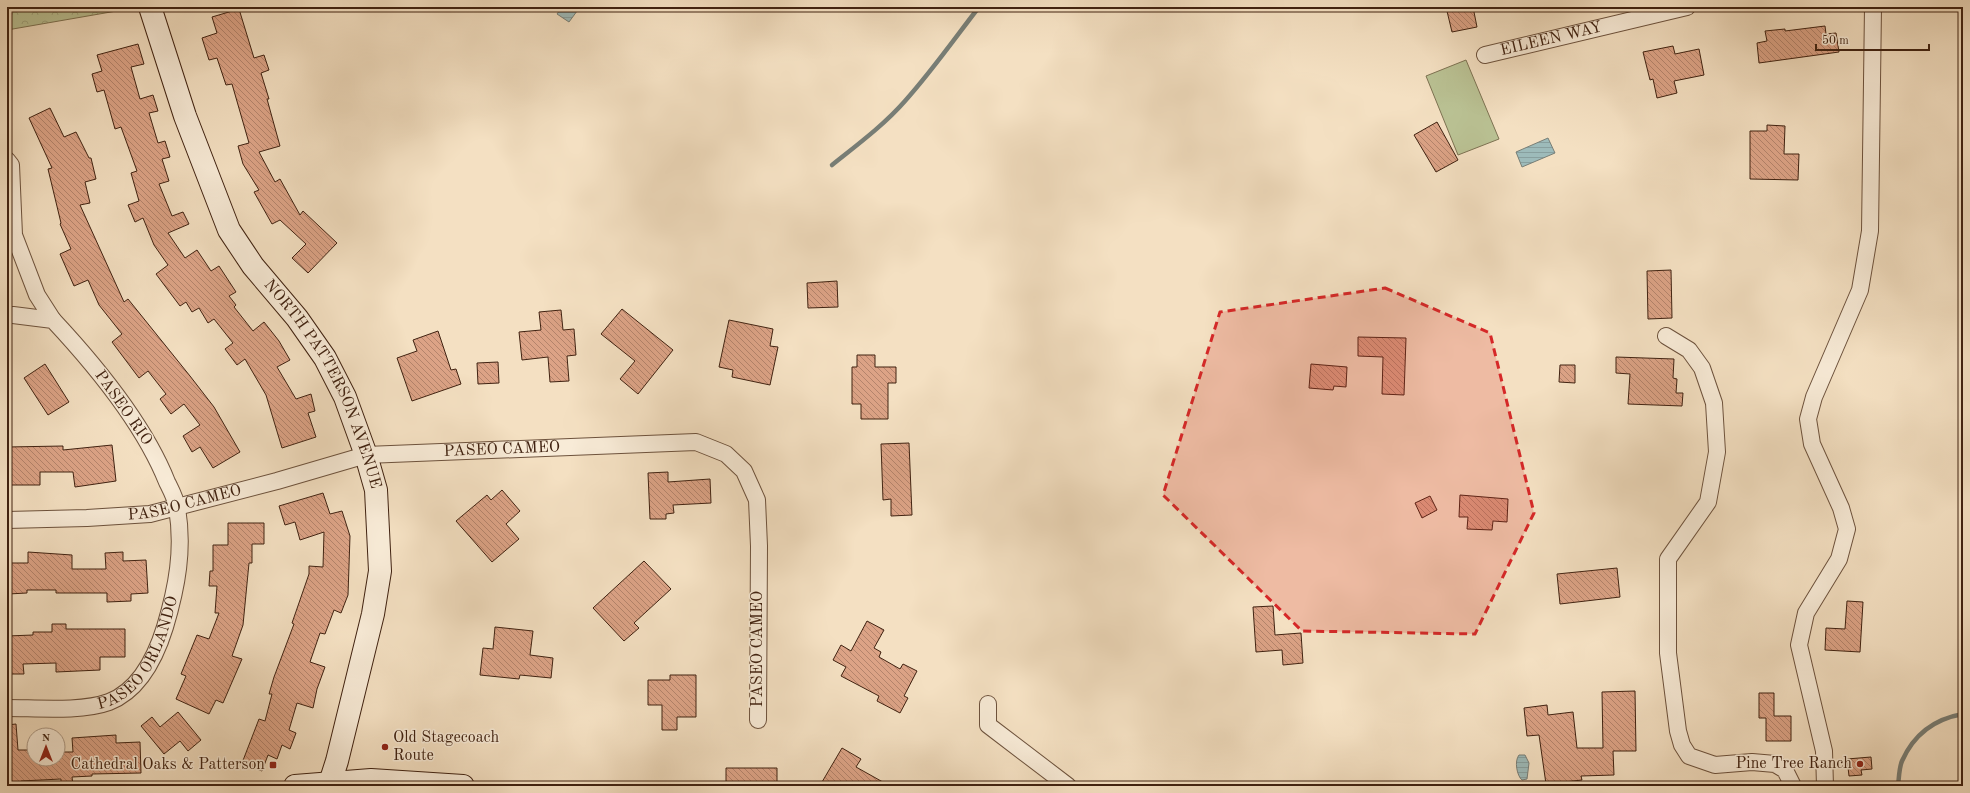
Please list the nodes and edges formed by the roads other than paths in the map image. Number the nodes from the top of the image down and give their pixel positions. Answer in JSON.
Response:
{"nodes":[{"id":1,"x":150,"y":7,"type":"edge"},
{"id":2,"x":1687,"y":7,"type":"edge"},
{"id":3,"x":1873,"y":7,"type":"edge"},
{"id":4,"x":1485,"y":55,"type":"dead end"},
{"id":5,"x":7,"y":160,"type":"edge"},
{"id":6,"x":13,"y":315,"type":"dead end"},
{"id":7,"x":53,"y":320,"type":"junction"},
{"id":8,"x":1666,"y":336,"type":"dead end"},
{"id":9,"x":366,"y":455,"type":"junction"},
{"id":10,"x":177,"y":506,"type":"junction"},
{"id":11,"x":7,"y":520,"type":"edge"},
{"id":12,"x":988,"y":704,"type":"dead end"},
{"id":13,"x":7,"y":708,"type":"edge"},
{"id":14,"x":758,"y":720,"type":"dead end"},
{"id":15,"x":331,"y":785,"type":"edge"},
{"id":16,"x":295,"y":786,"type":"edge"},
{"id":17,"x":463,"y":786,"type":"edge"},
{"id":18,"x":1068,"y":786,"type":"edge"},
{"id":19,"x":1793,"y":786,"type":"edge"},
{"id":20,"x":1825,"y":786,"type":"edge"}],
"edges":[{"from":1,"to":9,"type":"street","name":"NORTH PATTERSON AVENUE"},
{"from":2,"to":4,"type":"street","name":"EILEEN WAY"},
{"from":3,"to":20,"type":"street"},
{"from":5,"to":7,"type":"street","name":"PASEO RIO"},
{"from":6,"to":7,"type":"street"},
{"from":7,"to":10,"type":"street","name":"PASEO RIO"},
{"from":8,"to":19,"type":"street"},
{"from":9,"to":10,"type":"street","name":"PASEO CAMEO"},
{"from":9,"to":14,"type":"street","name":"PASEO CAMEO"},
{"from":9,"to":15,"type":"street","name":"NORTH PATTERSON AVENUE"},
{"from":10,"to":11,"type":"street","name":"PASEO CAMEO"},
{"from":10,"to":13,"type":"street","name":"PASEO ORLANDO"},
{"from":12,"to":18,"type":"street"},
{"from":15,"to":16,"type":"street"},
{"from":15,"to":17,"type":"street"}]}
